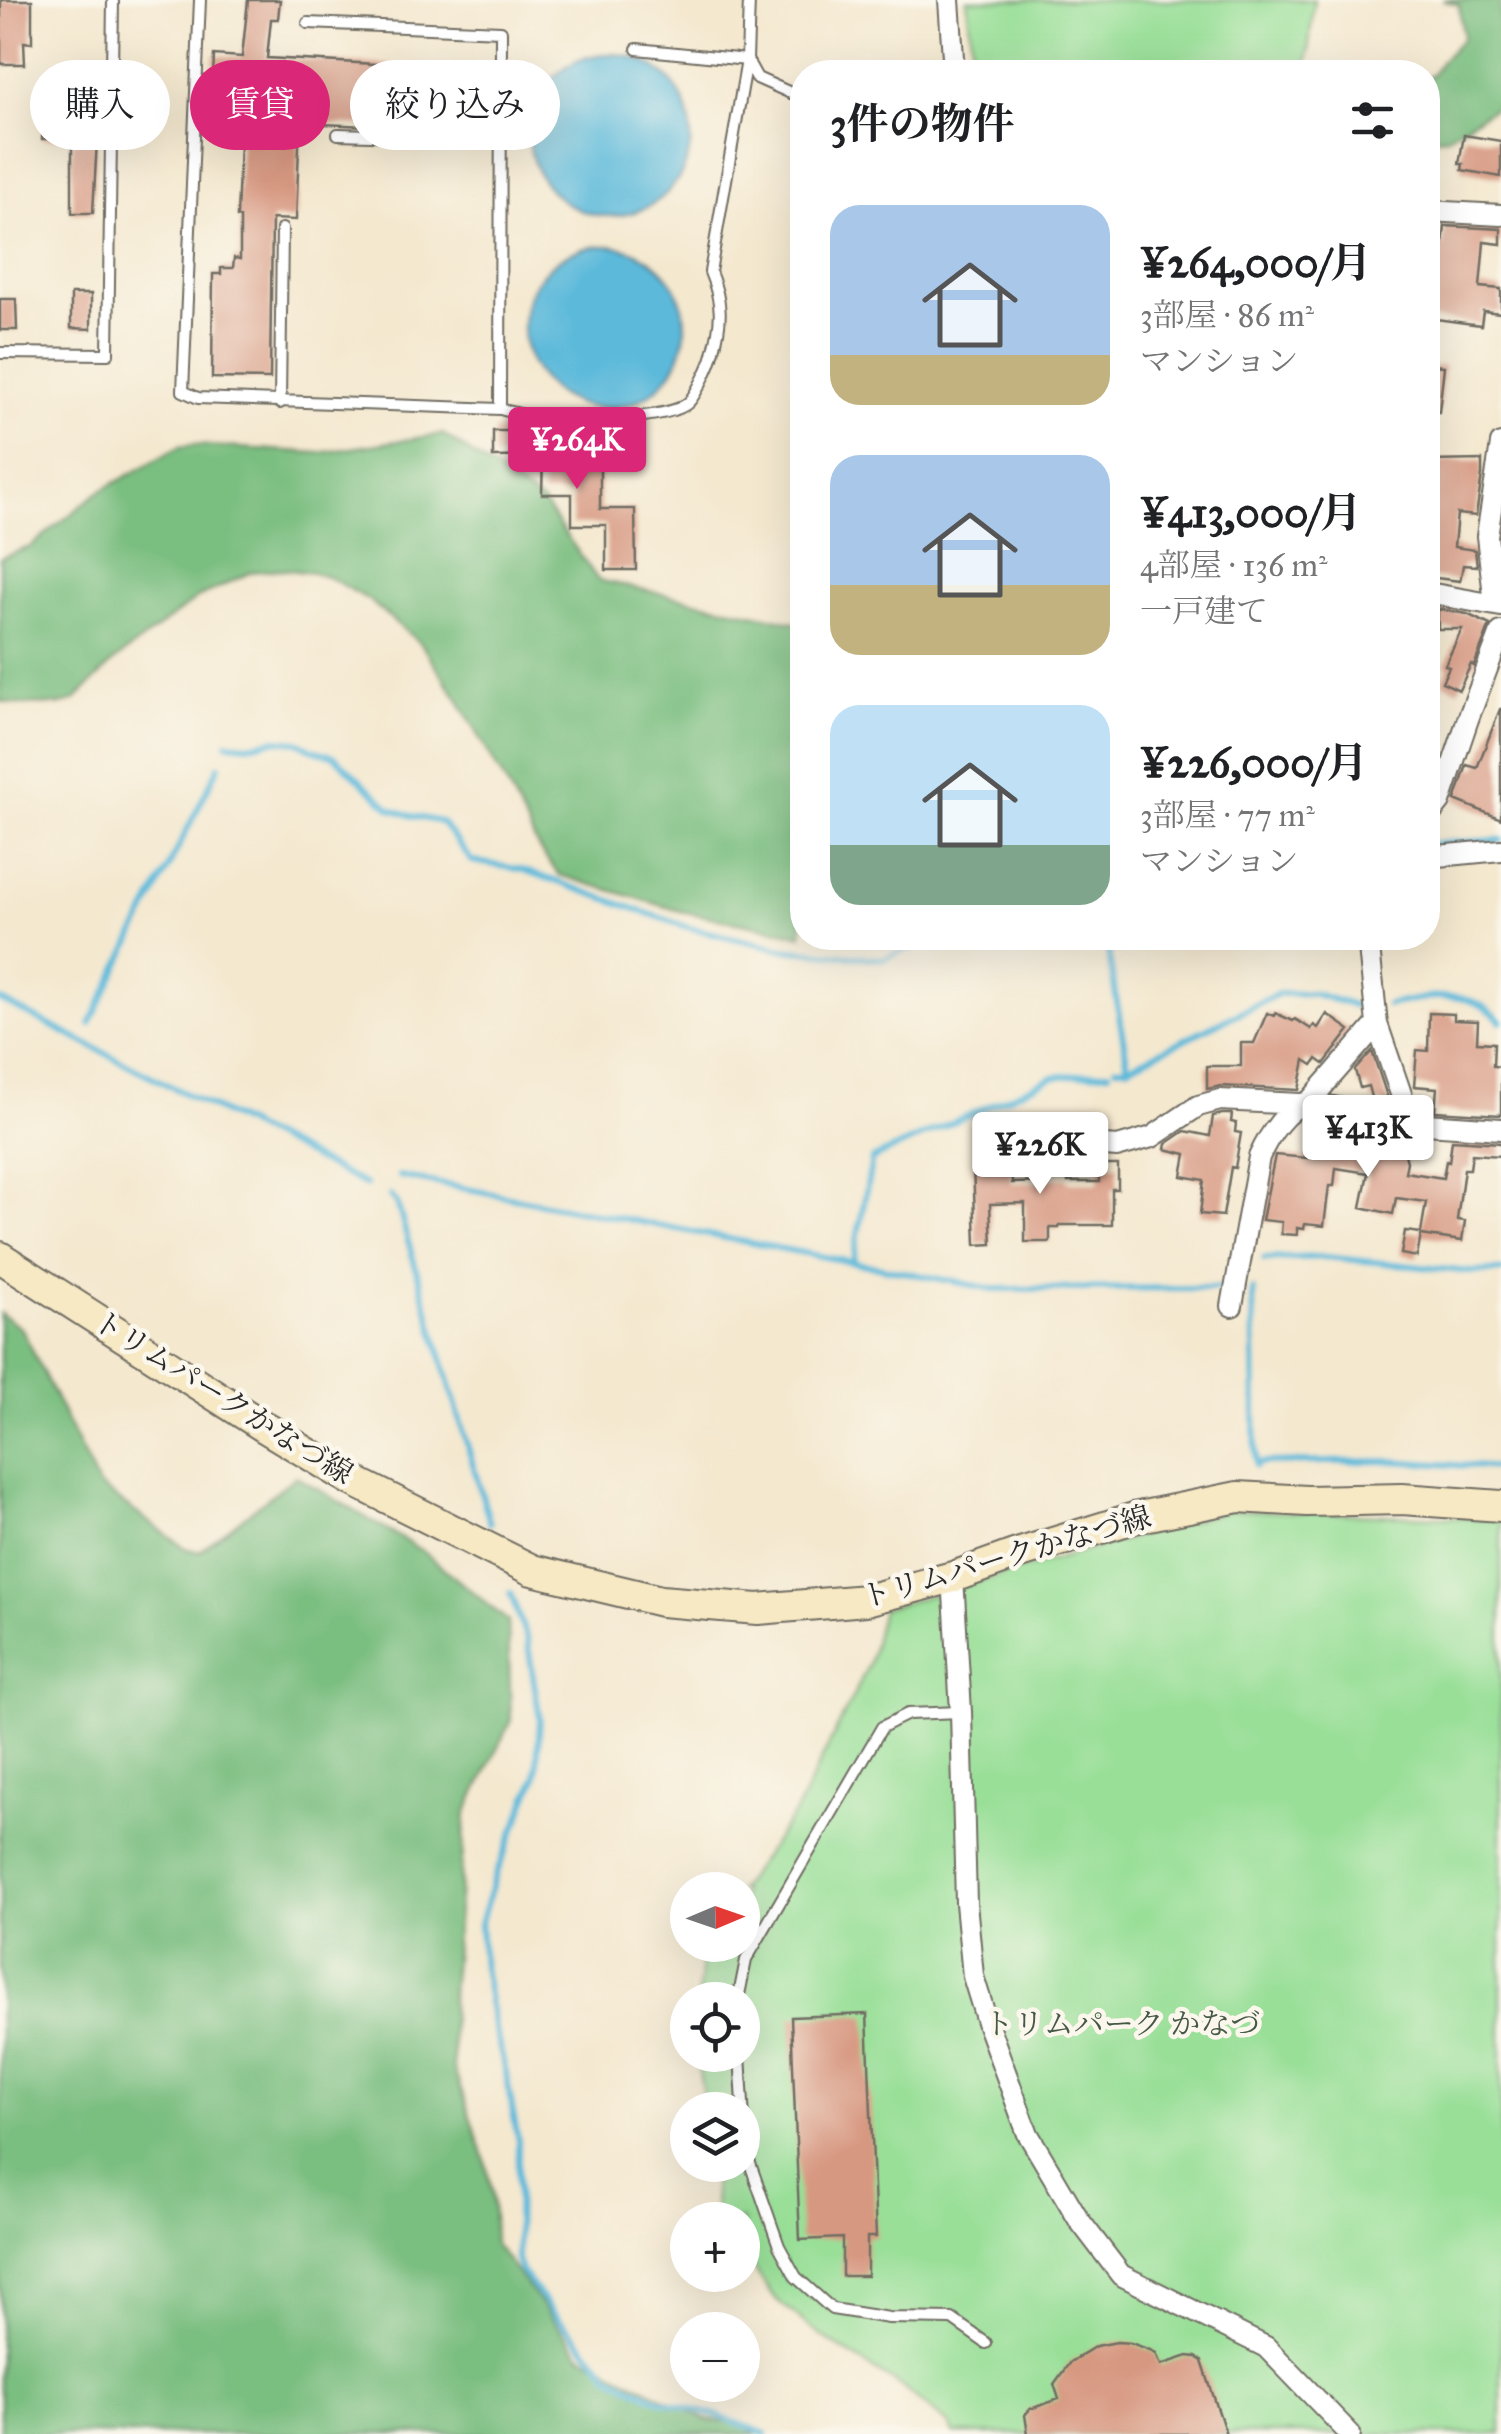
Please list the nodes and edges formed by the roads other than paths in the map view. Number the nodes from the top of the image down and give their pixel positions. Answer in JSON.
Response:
{"nodes":[{"id":1,"x":113,"y":0,"type":"edge"},
{"id":2,"x":200,"y":0,"type":"edge"},
{"id":3,"x":749,"y":0,"type":"edge"},
{"id":4,"x":950,"y":0,"type":"edge"},
{"id":5,"x":308,"y":23,"type":"dead end"},
{"id":6,"x":638,"y":50,"type":"dead end"},
{"id":7,"x":501,"y":60,"type":"edge"},
{"id":8,"x":747,"y":60,"type":"junction"},
{"id":9,"x":953,"y":60,"type":"edge"},
{"id":10,"x":790,"y":93,"type":"edge"},
{"id":11,"x":338,"y":134,"type":"dead end"},
{"id":12,"x":350,"y":134,"type":"edge"},
{"id":13,"x":502,"y":150,"type":"edge"},
{"id":14,"x":1440,"y":211,"type":"edge"},
{"id":15,"x":1501,"y":214,"type":"edge"},
{"id":16,"x":282,"y":229,"type":"dead end"},
{"id":17,"x":0,"y":353,"type":"edge"},
{"id":18,"x":280,"y":403,"type":"junction"},
{"id":19,"x":500,"y":409,"type":"junction"},
{"id":20,"x":1501,"y":444,"type":"edge"},
{"id":21,"x":1440,"y":595,"type":"edge"},
{"id":22,"x":1498,"y":605,"type":"edge"},
{"id":23,"x":1501,"y":632,"type":"edge"},
{"id":24,"x":1440,"y":802,"type":"edge"},
{"id":25,"x":1501,"y":850,"type":"edge"},
{"id":26,"x":1440,"y":856,"type":"edge"},
{"id":27,"x":1369,"y":950,"type":"edge"},
{"id":28,"x":1377,"y":1024,"type":"junction"},
{"id":29,"x":1304,"y":1103,"type":"junction"},
{"id":30,"x":1411,"y":1123,"type":"junction"},
{"id":31,"x":1501,"y":1128,"type":"edge"},
{"id":32,"x":1024,"y":1153,"type":"dead end"},
{"id":33,"x":0,"y":1256,"type":"edge"},
{"id":34,"x":1232,"y":1306,"type":"dead end"},
{"id":35,"x":1501,"y":1506,"type":"edge"},
{"id":36,"x":953,"y":1577,"type":"junction"},
{"id":37,"x":961,"y":1712,"type":"junction"},
{"id":38,"x":742,"y":1982,"type":"edge"},
{"id":39,"x":741,"y":2072,"type":"edge"},
{"id":40,"x":986,"y":2342,"type":"dead end"},
{"id":41,"x":1350,"y":2434,"type":"edge"}],
"edges":[{"from":1,"to":17,"type":"lane"},
{"from":2,"to":18,"type":"lane"},
{"from":3,"to":8,"type":"lane"},
{"from":4,"to":9,"type":"street"},
{"from":5,"to":7,"type":"lane"},
{"from":6,"to":8,"type":"lane"},
{"from":8,"to":10,"type":"lane"},
{"from":8,"to":19,"type":"lane"},
{"from":11,"to":12,"type":"lane"},
{"from":13,"to":19,"type":"lane"},
{"from":14,"to":15,"type":"street"},
{"from":16,"to":18,"type":"lane"},
{"from":18,"to":19,"type":"lane"},
{"from":20,"to":22,"type":"street"},
{"from":21,"to":22,"type":"street"},
{"from":23,"to":24,"type":"street"},
{"from":25,"to":26,"type":"street"},
{"from":27,"to":28,"type":"street"},
{"from":28,"to":29,"type":"street"},
{"from":28,"to":30,"type":"street"},
{"from":29,"to":30,"type":"street"},
{"from":29,"to":32,"type":"street"},
{"from":29,"to":34,"type":"street"},
{"from":30,"to":31,"type":"street"},
{"from":33,"to":36,"type":"main road","name":"トリムパークかなづ線"},
{"from":35,"to":36,"type":"main road","name":"トリムパークかなづ線"},
{"from":36,"to":37,"type":"street"},
{"from":37,"to":38,"type":"lane"},
{"from":37,"to":41,"type":"street"},
{"from":39,"to":40,"type":"lane"}]}
